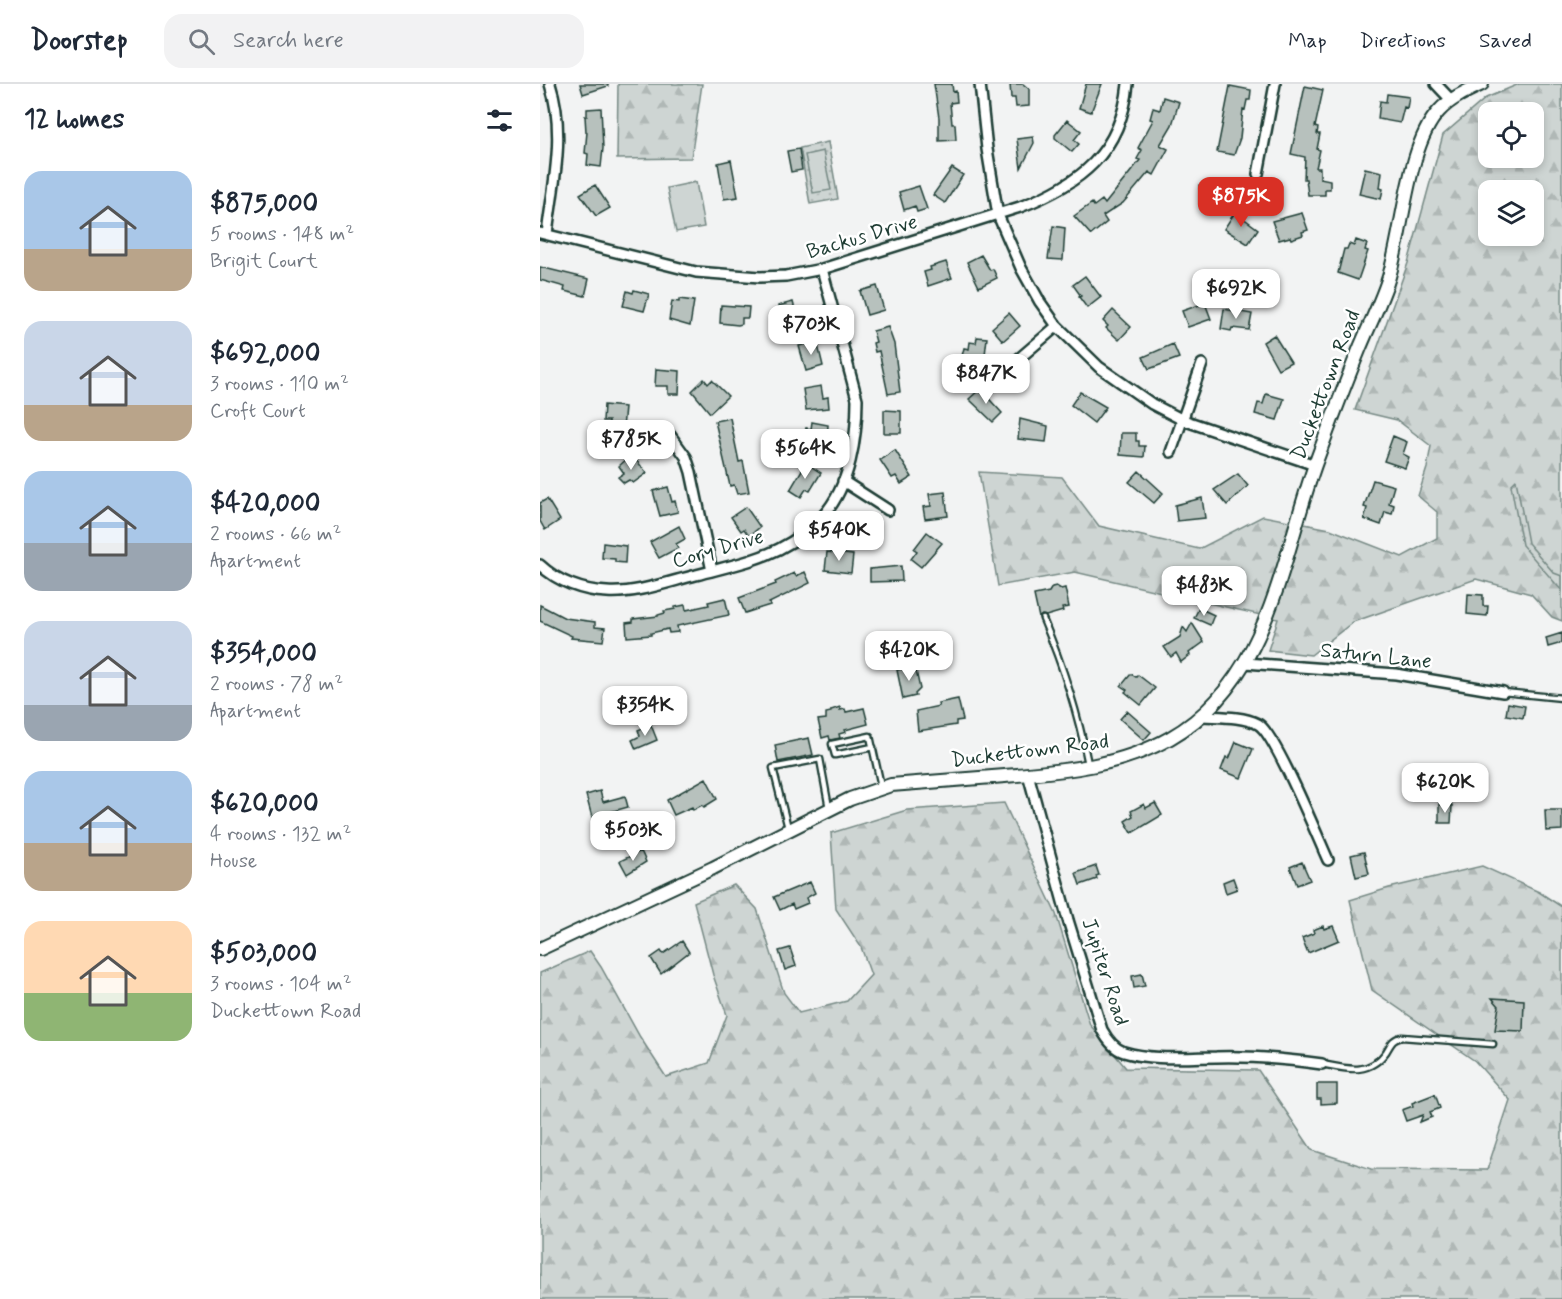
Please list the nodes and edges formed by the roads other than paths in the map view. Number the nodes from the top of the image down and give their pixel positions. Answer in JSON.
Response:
{"nodes":[{"id":1,"x":550,"y":84,"type":"edge"},
{"id":2,"x":980,"y":84,"type":"edge"},
{"id":3,"x":1128,"y":84,"type":"edge"},
{"id":4,"x":1275,"y":84,"type":"edge"},
{"id":5,"x":1436,"y":84,"type":"edge"},
{"id":6,"x":1482,"y":84,"type":"edge"},
{"id":7,"x":1452,"y":101,"type":"junction"},
{"id":8,"x":1258,"y":174,"type":"dead end"},
{"id":9,"x":998,"y":215,"type":"junction"},
{"id":10,"x":543,"y":233,"type":"edge"},
{"id":11,"x":822,"y":269,"type":"junction"},
{"id":12,"x":1057,"y":326,"type":"junction"},
{"id":13,"x":1015,"y":362,"type":"dead end"},
{"id":14,"x":1202,"y":364,"type":"dead end"},
{"id":15,"x":1183,"y":420,"type":"junction"},
{"id":16,"x":670,"y":435,"type":"dead end"},
{"id":17,"x":1171,"y":452,"type":"dead end"},
{"id":18,"x":1315,"y":465,"type":"junction"},
{"id":19,"x":843,"y":481,"type":"junction"},
{"id":20,"x":888,"y":510,"type":"dead end"},
{"id":21,"x":540,"y":566,"type":"edge"},
{"id":22,"x":712,"y":571,"type":"junction"},
{"id":23,"x":1042,"y":618,"type":"dead end"},
{"id":24,"x":1245,"y":663,"type":"junction"},
{"id":25,"x":1503,"y":692,"type":"joint"},
{"id":26,"x":1562,"y":698,"type":"edge"},
{"id":27,"x":1203,"y":716,"type":"junction"},
{"id":28,"x":873,"y":747,"type":"junction"},
{"id":29,"x":1088,"y":767,"type":"junction"},
{"id":30,"x":1028,"y":774,"type":"junction"},
{"id":31,"x":882,"y":788,"type":"junction"},
{"id":32,"x":830,"y":810,"type":"junction"},
{"id":33,"x":789,"y":830,"type":"junction"},
{"id":34,"x":1328,"y":860,"type":"dead end"},
{"id":35,"x":540,"y":949,"type":"edge"},
{"id":36,"x":1493,"y":1044,"type":"dead end"},
{"id":37,"x":1322,"y":1064,"type":"joint"}],
"edges":[{"from":1,"to":10,"type":"street"},
{"from":2,"to":9,"type":"street"},
{"from":3,"to":9,"type":"street","name":"Backus Drive"},
{"from":4,"to":8,"type":"street"},
{"from":5,"to":7,"type":"street"},
{"from":6,"to":7,"type":"street","name":"Duckettown Road"},
{"from":7,"to":18,"type":"street","name":"Duckettown Road"},
{"from":9,"to":11,"type":"street","name":"Backus Drive"},
{"from":9,"to":12,"type":"street"},
{"from":10,"to":11,"type":"street","name":"Backus Drive"},
{"from":11,"to":19,"type":"street","name":"Cory Drive"},
{"from":12,"to":13,"type":"street"},
{"from":12,"to":15,"type":"street"},
{"from":14,"to":15,"type":"street"},
{"from":15,"to":17,"type":"street"},
{"from":15,"to":18,"type":"street"},
{"from":16,"to":22,"type":"street"},
{"from":18,"to":24,"type":"street","name":"Duckettown Road"},
{"from":19,"to":20,"type":"street"},
{"from":19,"to":22,"type":"street","name":"Cory Drive"},
{"from":21,"to":22,"type":"street","name":"Cory Drive"},
{"from":23,"to":29,"type":"lane"},
{"from":24,"to":25,"type":"street","name":"Saturn Lane"},
{"from":24,"to":27,"type":"street","name":"Duckettown Road"},
{"from":25,"to":26,"type":"lane"},
{"from":27,"to":29,"type":"street","name":"Duckettown Road"},
{"from":27,"to":34,"type":"street"},
{"from":28,"to":28,"type":"lane"},
{"from":28,"to":31,"type":"lane"},
{"from":29,"to":30,"type":"street","name":"Duckettown Road"},
{"from":30,"to":31,"type":"street","name":"Duckettown Road"},
{"from":30,"to":37,"type":"street","name":"Jupiter Road"},
{"from":31,"to":32,"type":"street","name":"Duckettown Road"},
{"from":32,"to":33,"type":"street","name":"Duckettown Road"},
{"from":32,"to":33,"type":"lane"},
{"from":33,"to":35,"type":"street","name":"Duckettown Road"},
{"from":36,"to":37,"type":"lane"}]}
